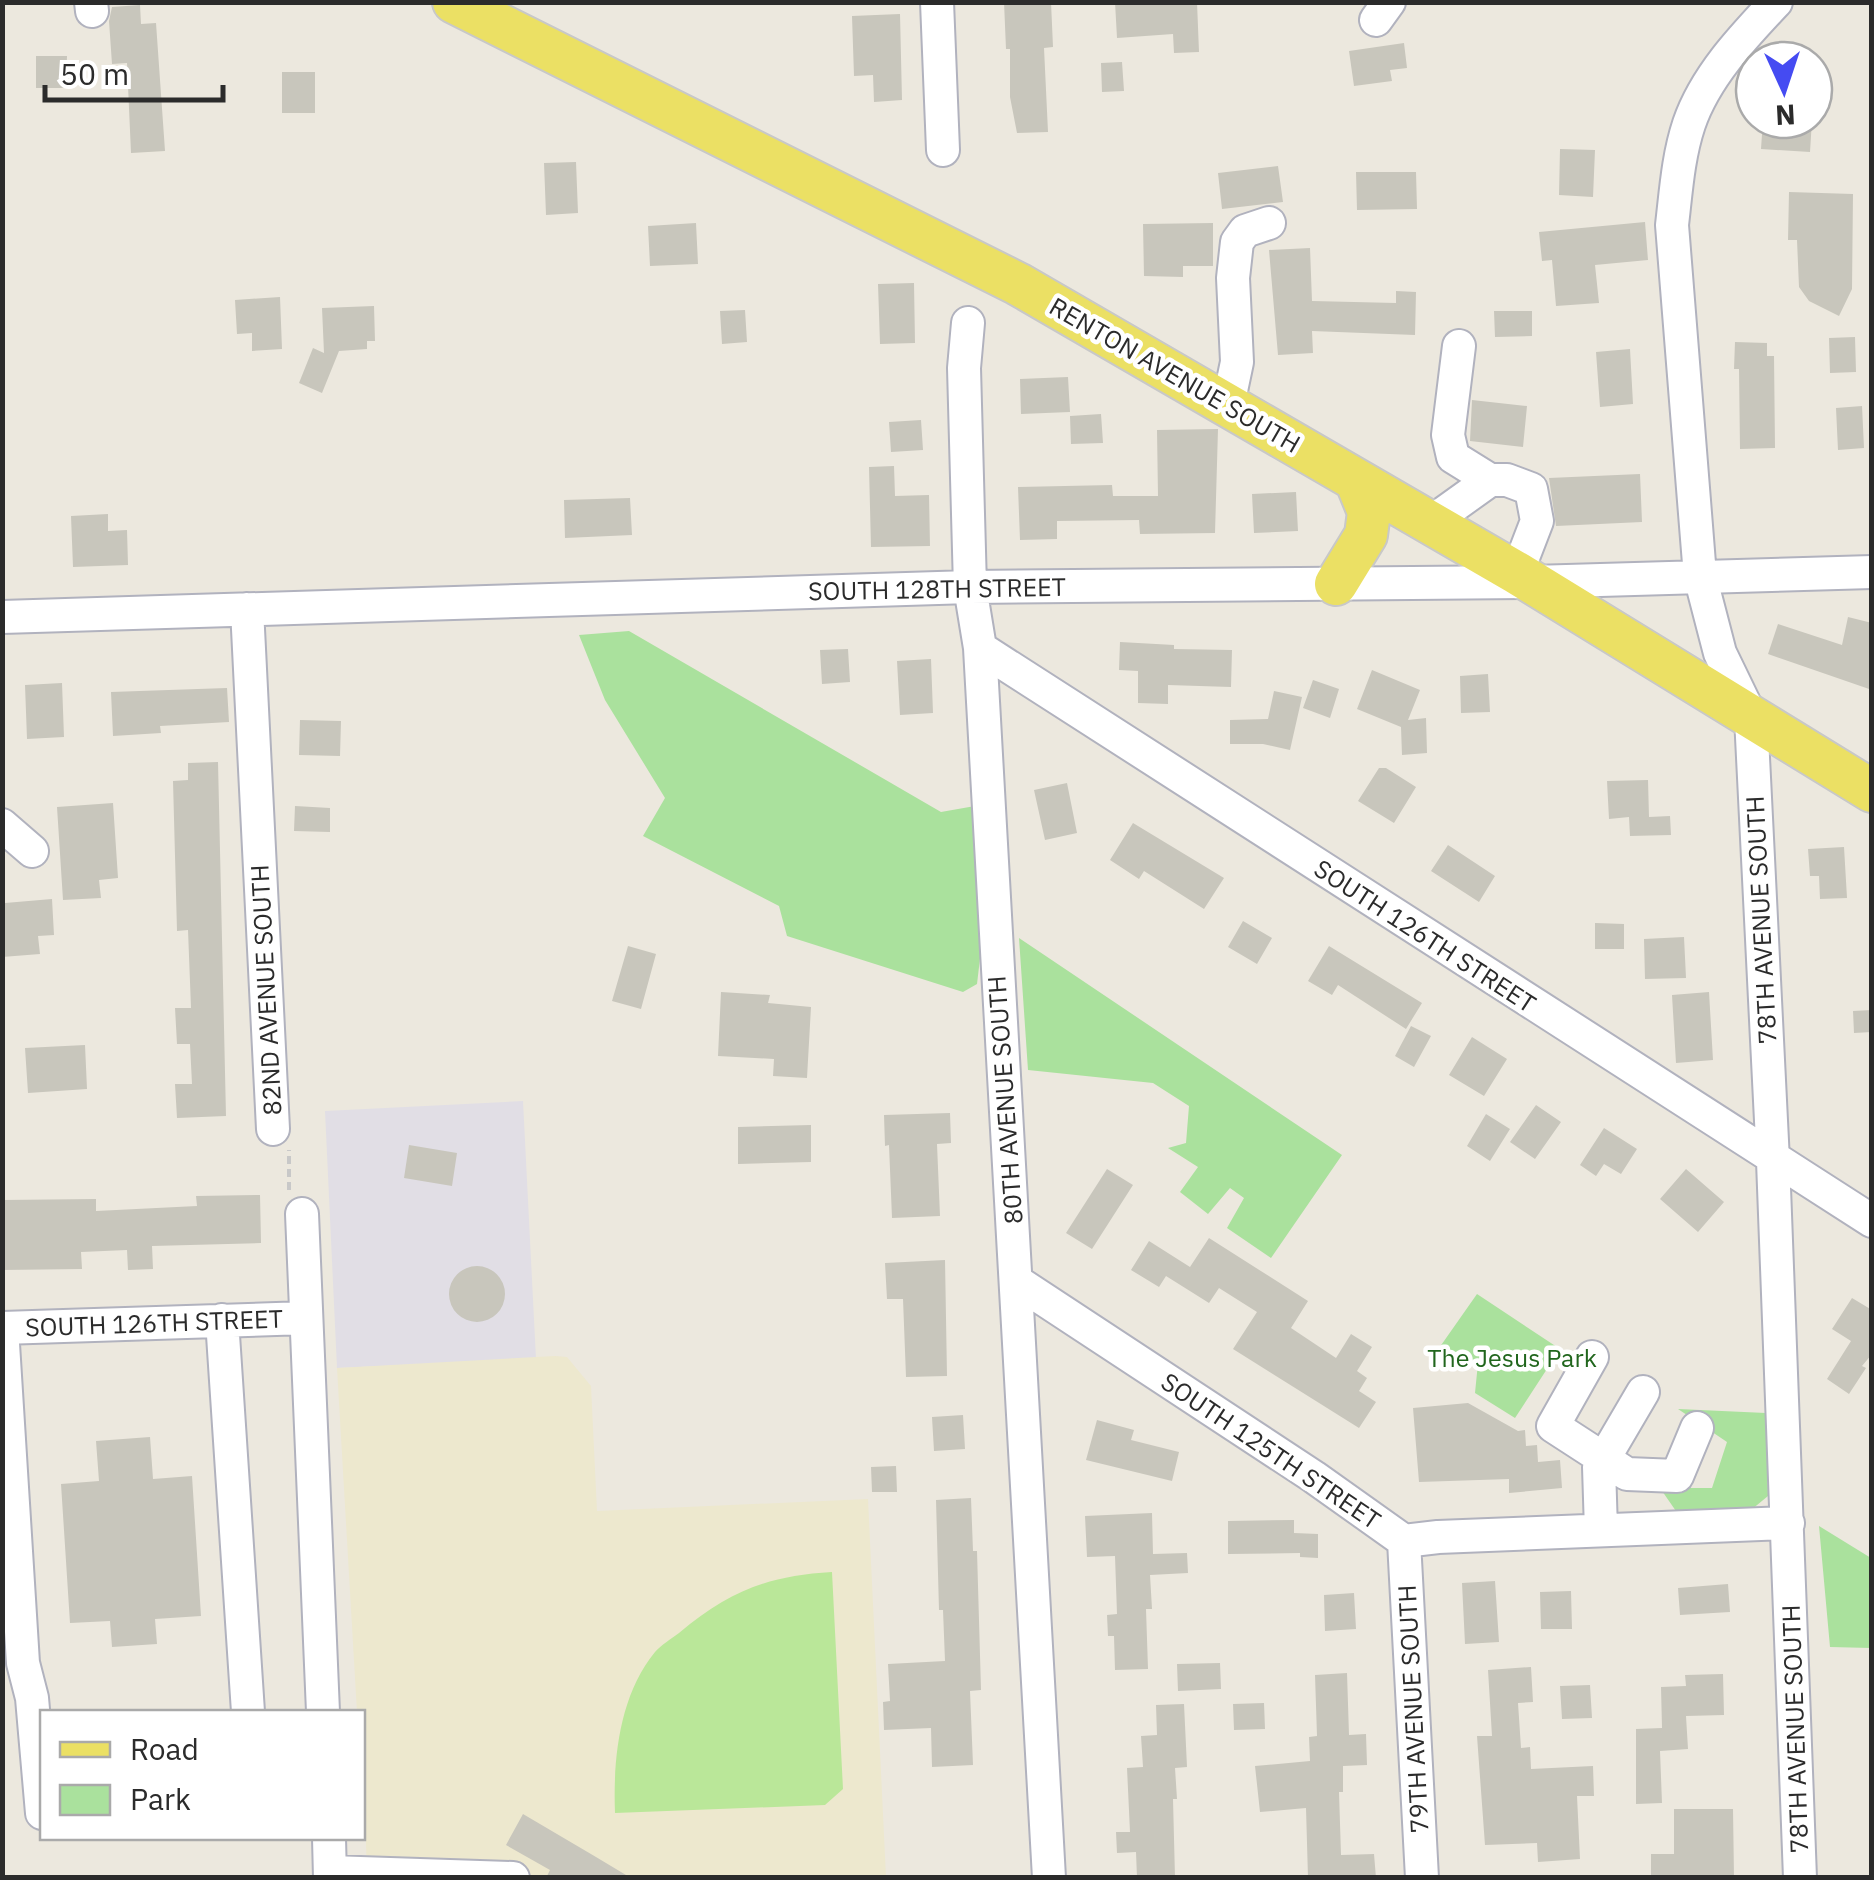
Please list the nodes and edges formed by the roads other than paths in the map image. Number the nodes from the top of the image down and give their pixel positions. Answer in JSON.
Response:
{"nodes":[{"id":1,"x":454,"y":2,"type":"edge"},
{"id":2,"x":937,"y":2,"type":"edge"},
{"id":3,"x":1776,"y":2,"type":"edge"},
{"id":4,"x":944,"y":150,"type":"dead end"},
{"id":5,"x":1269,"y":223,"type":"dead end"},
{"id":6,"x":968,"y":323,"type":"dead end"},
{"id":7,"x":1459,"y":346,"type":"dead end"},
{"id":8,"x":1228,"y":406,"type":"junction"},
{"id":9,"x":1356,"y":480,"type":"junction"},
{"id":10,"x":1490,"y":480,"type":"junction"},
{"id":11,"x":1430,"y":524,"type":"junction"},
{"id":12,"x":1872,"y":572,"type":"edge"},
{"id":13,"x":1700,"y":576,"type":"junction"},
{"id":14,"x":1524,"y":578,"type":"junction"},
{"id":15,"x":1336,"y":584,"type":"junction"},
{"id":16,"x":970,"y":586,"type":"junction"},
{"id":17,"x":247,"y":610,"type":"junction"},
{"id":18,"x":2,"y":617,"type":"edge"},
{"id":19,"x":980,"y":648,"type":"junction"},
{"id":20,"x":1751,"y":717,"type":"junction"},
{"id":21,"x":1872,"y":792,"type":"edge"},
{"id":22,"x":2,"y":825,"type":"edge"},
{"id":23,"x":32,"y":851,"type":"dead end"},
{"id":24,"x":273,"y":1129,"type":"road end"},
{"id":25,"x":1773,"y":1161,"type":"junction"},
{"id":26,"x":302,"y":1214,"type":"road end"},
{"id":27,"x":1872,"y":1221,"type":"edge"},
{"id":28,"x":1016,"y":1282,"type":"junction"},
{"id":29,"x":306,"y":1318,"type":"junction"},
{"id":30,"x":222,"y":1320,"type":"junction"},
{"id":31,"x":2,"y":1328,"type":"edge"},
{"id":32,"x":1592,"y":1357,"type":"dead end"},
{"id":33,"x":1643,"y":1392,"type":"dead end"},
{"id":34,"x":1697,"y":1428,"type":"dead end"},
{"id":35,"x":1603,"y":1458,"type":"junction"},
{"id":36,"x":1647,"y":1474,"type":"junction"},
{"id":37,"x":1788,"y":1524,"type":"junction"},
{"id":38,"x":1656,"y":1528,"type":"junction"},
{"id":39,"x":1601,"y":1530,"type":"junction"},
{"id":40,"x":1404,"y":1541,"type":"junction"},
{"id":41,"x":248,"y":1710,"type":"edge"},
{"id":42,"x":323,"y":1710,"type":"edge"},
{"id":43,"x":40,"y":1789,"type":"edge"},
{"id":44,"x":328,"y":1840,"type":"edge"},
{"id":45,"x":330,"y":1875,"type":"edge"},
{"id":46,"x":513,"y":1878,"type":"edge"},
{"id":47,"x":1049,"y":1878,"type":"edge"},
{"id":48,"x":1422,"y":1878,"type":"edge"},
{"id":49,"x":1800,"y":1878,"type":"edge"}],
"edges":[{"from":1,"to":8,"type":"main road","name":"RENTON AVENUE SOUTH"},
{"from":2,"to":4,"type":"street"},
{"from":3,"to":13,"type":"street","name":"78TH AVENUE SOUTH"},
{"from":5,"to":8,"type":"street"},
{"from":6,"to":16,"type":"street","name":"80TH AVENUE SOUTH"},
{"from":7,"to":10,"type":"street"},
{"from":8,"to":9,"type":"main road","name":"RENTON AVENUE SOUTH"},
{"from":9,"to":11,"type":"main road","name":"RENTON AVENUE SOUTH"},
{"from":9,"to":15,"type":"main road"},
{"from":10,"to":11,"type":"street"},
{"from":10,"to":14,"type":"street"},
{"from":11,"to":14,"type":"main road","name":"RENTON AVENUE SOUTH"},
{"from":12,"to":13,"type":"street","name":"SOUTH 128TH STREET"},
{"from":13,"to":14,"type":"street","name":"SOUTH 128TH STREET"},
{"from":13,"to":20,"type":"street","name":"78TH AVENUE SOUTH"},
{"from":14,"to":15,"type":"street","name":"SOUTH 128TH STREET"},
{"from":14,"to":20,"type":"main road","name":"RENTON AVENUE SOUTH"},
{"from":15,"to":16,"type":"street","name":"SOUTH 128TH STREET"},
{"from":16,"to":17,"type":"street","name":"SOUTH 128TH STREET"},
{"from":16,"to":19,"type":"street","name":"80TH AVENUE SOUTH"},
{"from":17,"to":18,"type":"street","name":"SOUTH 128TH STREET"},
{"from":17,"to":24,"type":"street","name":"82ND AVENUE SOUTH"},
{"from":19,"to":25,"type":"street","name":"SOUTH 126TH STREET"},
{"from":19,"to":28,"type":"street","name":"80TH AVENUE SOUTH"},
{"from":20,"to":21,"type":"main road","name":"RENTON AVENUE SOUTH"},
{"from":20,"to":25,"type":"street","name":"78TH AVENUE SOUTH"},
{"from":22,"to":23,"type":"street"},
{"from":25,"to":27,"type":"street","name":"SOUTH 126TH STREET"},
{"from":25,"to":37,"type":"street","name":"78TH AVENUE SOUTH"},
{"from":26,"to":29,"type":"street"},
{"from":28,"to":40,"type":"street","name":"SOUTH 125TH STREET"},
{"from":28,"to":47,"type":"street","name":"80TH AVENUE SOUTH"},
{"from":29,"to":30,"type":"street","name":"SOUTH 126TH STREET"},
{"from":29,"to":42,"type":"street"},
{"from":30,"to":31,"type":"street","name":"SOUTH 126TH STREET"},
{"from":30,"to":41,"type":"street"},
{"from":31,"to":43,"type":"street"},
{"from":32,"to":35,"type":"street"},
{"from":33,"to":35,"type":"street"},
{"from":34,"to":36,"type":"street"},
{"from":35,"to":36,"type":"street"},
{"from":35,"to":39,"type":"street"},
{"from":36,"to":38,"type":"street"},
{"from":37,"to":38,"type":"street","name":"SOUTH 125TH STREET"},
{"from":37,"to":49,"type":"street","name":"78TH AVENUE SOUTH"},
{"from":38,"to":39,"type":"street","name":"SOUTH 125TH STREET"},
{"from":39,"to":40,"type":"street","name":"SOUTH 125TH STREET"},
{"from":40,"to":48,"type":"street","name":"79TH AVENUE SOUTH"},
{"from":44,"to":45,"type":"street"},
{"from":45,"to":46,"type":"street"}]}
